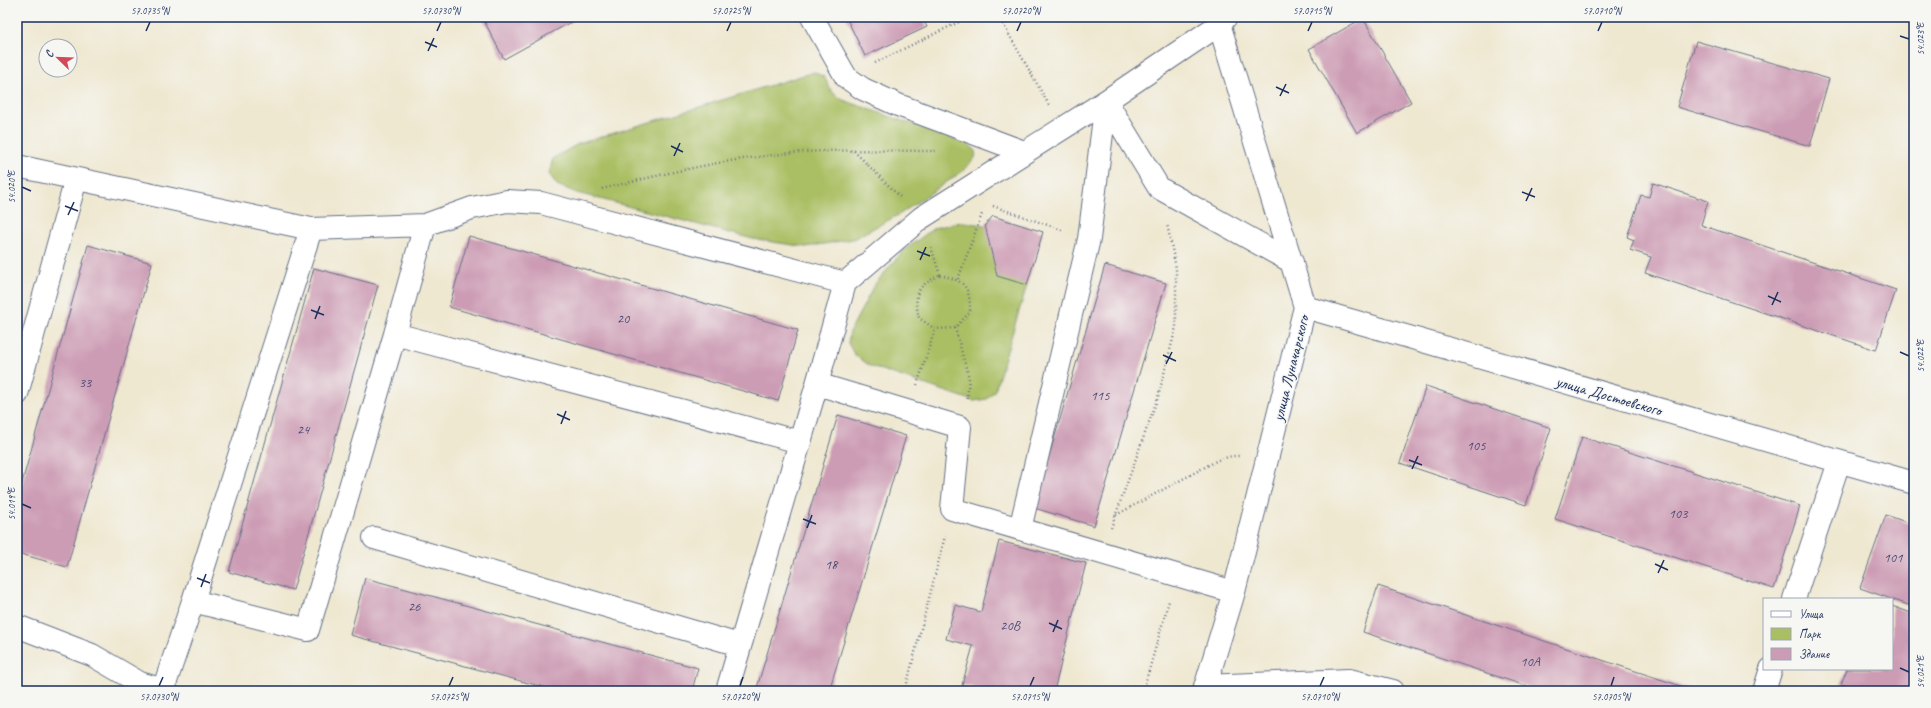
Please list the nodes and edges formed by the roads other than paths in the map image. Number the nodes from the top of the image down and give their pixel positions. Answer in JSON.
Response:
{"nodes":[{"id":1,"x":812,"y":17,"type":"edge"},
{"id":2,"x":1221,"y":19,"type":"edge"},
{"id":3,"x":1106,"y":101,"type":"junction"},
{"id":4,"x":1024,"y":152,"type":"junction"},
{"id":5,"x":17,"y":166,"type":"edge"},
{"id":6,"x":76,"y":178,"type":"junction"},
{"id":7,"x":425,"y":225,"type":"junction"},
{"id":8,"x":311,"y":229,"type":"junction"},
{"id":9,"x":1292,"y":262,"type":"junction"},
{"id":10,"x":845,"y":283,"type":"junction"},
{"id":11,"x":1305,"y":307,"type":"junction"},
{"id":12,"x":395,"y":334,"type":"junction"},
{"id":13,"x":817,"y":384,"type":"junction"},
{"id":14,"x":17,"y":394,"type":"edge"},
{"id":15,"x":800,"y":442,"type":"junction"},
{"id":16,"x":1839,"y":462,"type":"junction"},
{"id":17,"x":1914,"y":483,"type":"edge"},
{"id":18,"x":1020,"y":529,"type":"junction"},
{"id":19,"x":374,"y":538,"type":"dead end"},
{"id":20,"x":1234,"y":592,"type":"junction"},
{"id":21,"x":1794,"y":598,"type":"edge"},
{"id":22,"x":193,"y":601,"type":"junction"},
{"id":23,"x":17,"y":626,"type":"edge"},
{"id":24,"x":739,"y":645,"type":"junction"},
{"id":25,"x":1771,"y":670,"type":"edge"},
{"id":26,"x":139,"y":687,"type":"edge"},
{"id":27,"x":1204,"y":689,"type":"edge"},
{"id":28,"x":165,"y":690,"type":"edge"},
{"id":29,"x":727,"y":691,"type":"edge"},
{"id":30,"x":1393,"y":691,"type":"edge"},
{"id":31,"x":1764,"y":691,"type":"edge"}],
"edges":[{"from":1,"to":4,"type":"street"},
{"from":2,"to":3,"type":"street"},
{"from":2,"to":9,"type":"street","name":"улица Луначарского"},
{"from":3,"to":4,"type":"street"},
{"from":3,"to":9,"type":"street"},
{"from":3,"to":18,"type":"street"},
{"from":4,"to":10,"type":"street"},
{"from":5,"to":6,"type":"street"},
{"from":6,"to":8,"type":"street"},
{"from":6,"to":14,"type":"street"},
{"from":7,"to":8,"type":"street"},
{"from":7,"to":10,"type":"street"},
{"from":7,"to":12,"type":"street"},
{"from":8,"to":22,"type":"street"},
{"from":9,"to":11,"type":"street","name":"улица Луначарского"},
{"from":10,"to":13,"type":"street"},
{"from":11,"to":16,"type":"street","name":"улица Достоевского"},
{"from":11,"to":20,"type":"street","name":"улица Луначарского"},
{"from":12,"to":15,"type":"street"},
{"from":12,"to":22,"type":"street"},
{"from":13,"to":15,"type":"street"},
{"from":13,"to":18,"type":"street"},
{"from":15,"to":24,"type":"street"},
{"from":16,"to":17,"type":"street","name":"улица Достоевского"},
{"from":16,"to":21,"type":"street"},
{"from":18,"to":20,"type":"street"},
{"from":19,"to":24,"type":"street"},
{"from":20,"to":27,"type":"street","name":"улица Луначарского"},
{"from":22,"to":28,"type":"street"},
{"from":23,"to":26,"type":"street"},
{"from":24,"to":29,"type":"street"},
{"from":25,"to":31,"type":"street"},
{"from":26,"to":28,"type":"street"},
{"from":27,"to":30,"type":"street"}]}
